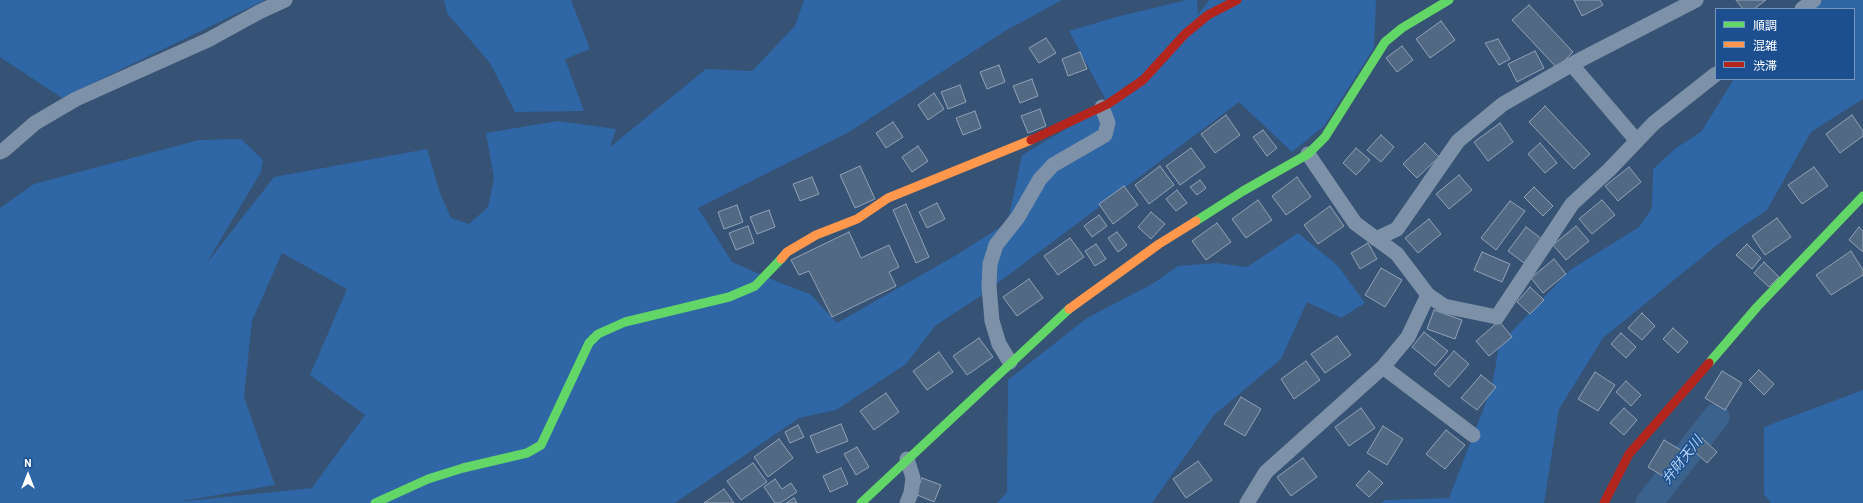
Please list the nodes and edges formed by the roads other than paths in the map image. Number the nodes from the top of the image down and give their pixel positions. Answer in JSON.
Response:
{"nodes":[{"id":1,"x":285,"y":0,"type":"edge"},
{"id":2,"x":1237,"y":0,"type":"edge"},
{"id":3,"x":1449,"y":0,"type":"edge"},
{"id":4,"x":1696,"y":0,"type":"edge"},
{"id":5,"x":1814,"y":0,"type":"edge"},
{"id":6,"x":1803,"y":8,"type":"edge"},
{"id":7,"x":1572,"y":65,"type":"junction"},
{"id":8,"x":1715,"y":75,"type":"edge"},
{"id":9,"x":1102,"y":107,"type":"junction"},
{"id":10,"x":1637,"y":141,"type":"junction"},
{"id":11,"x":0,"y":152,"type":"edge"},
{"id":12,"x":1308,"y":154,"type":"junction"},
{"id":13,"x":1863,"y":196,"type":"edge"},
{"id":14,"x":1376,"y":239,"type":"junction"},
{"id":15,"x":1428,"y":295,"type":"junction"},
{"id":16,"x":1010,"y":362,"type":"junction"},
{"id":17,"x":1383,"y":367,"type":"junction"},
{"id":18,"x":1473,"y":435,"type":"dead end"},
{"id":19,"x":907,"y":459,"type":"junction"},
{"id":20,"x":375,"y":503,"type":"edge"},
{"id":21,"x":861,"y":503,"type":"edge"},
{"id":22,"x":907,"y":503,"type":"edge"},
{"id":23,"x":1247,"y":503,"type":"edge"},
{"id":24,"x":1604,"y":503,"type":"edge"}],
"edges":[{"from":1,"to":11,"type":"street"},
{"from":2,"to":9,"type":"street"},
{"from":3,"to":12,"type":"street"},
{"from":4,"to":7,"type":"street"},
{"from":5,"to":6,"type":"street"},
{"from":7,"to":10,"type":"street"},
{"from":7,"to":14,"type":"street"},
{"from":8,"to":10,"type":"street"},
{"from":9,"to":16,"type":"street"},
{"from":9,"to":20,"type":"street"},
{"from":10,"to":15,"type":"street"},
{"from":12,"to":14,"type":"street"},
{"from":12,"to":16,"type":"street"},
{"from":13,"to":24,"type":"street"},
{"from":14,"to":15,"type":"street"},
{"from":15,"to":17,"type":"street"},
{"from":16,"to":19,"type":"street"},
{"from":17,"to":18,"type":"street"},
{"from":17,"to":23,"type":"street"},
{"from":19,"to":21,"type":"street"},
{"from":19,"to":22,"type":"street"}]}
